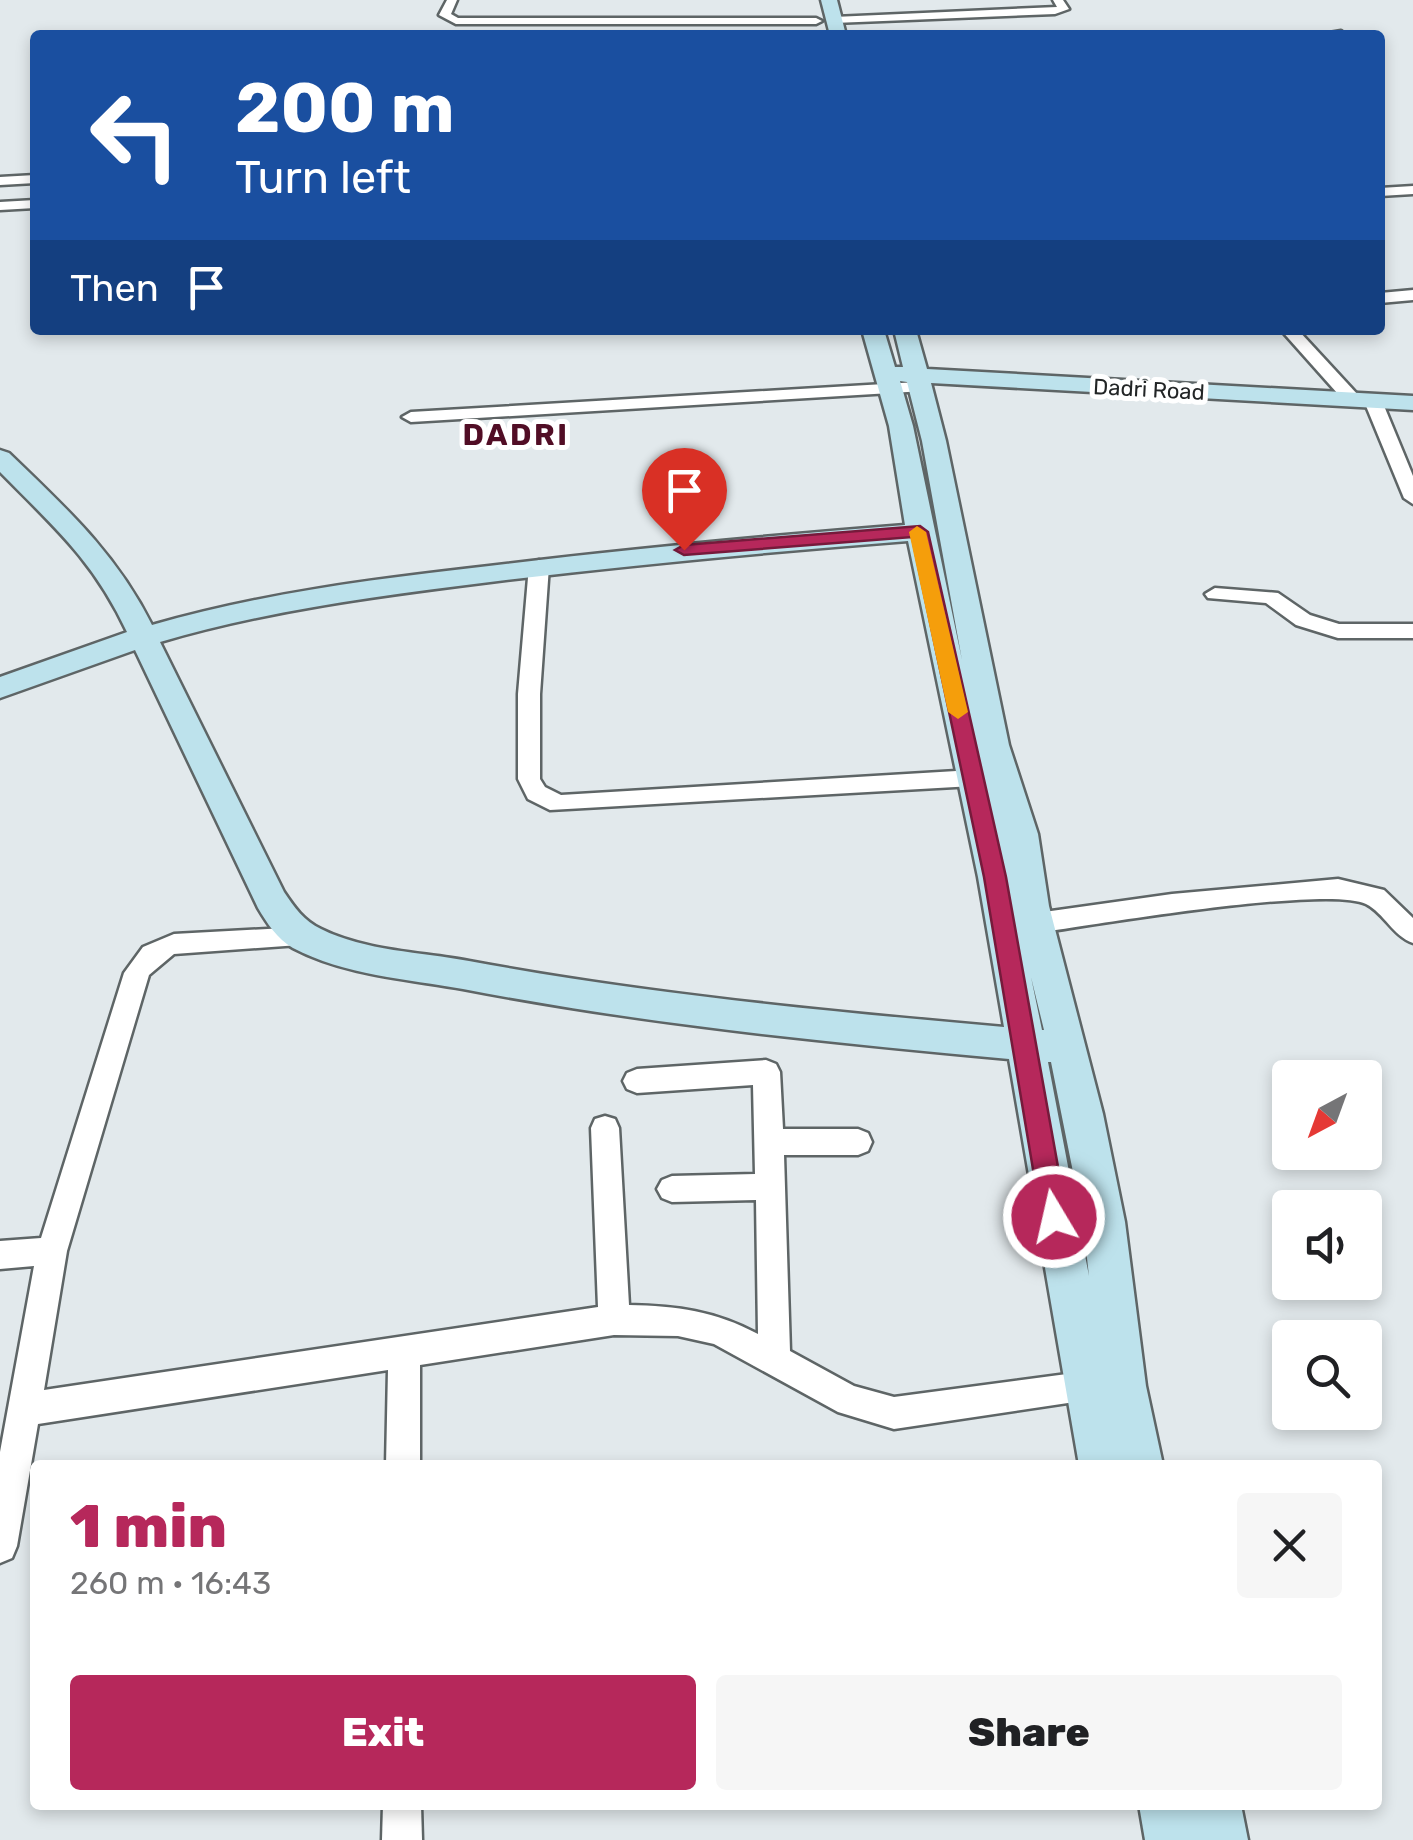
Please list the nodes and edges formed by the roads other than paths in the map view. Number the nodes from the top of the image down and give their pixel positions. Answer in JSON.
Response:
{"nodes":[{"id":1,"x":452,"y":0,"type":"edge"},
{"id":2,"x":814,"y":0,"type":"edge"},
{"id":3,"x":830,"y":0,"type":"edge"},
{"id":4,"x":1058,"y":0,"type":"edge"},
{"id":5,"x":570,"y":28,"type":"edge"},
{"id":6,"x":816,"y":28,"type":"edge"},
{"id":7,"x":836,"y":28,"type":"edge"},
{"id":8,"x":30,"y":179,"type":"edge"},
{"id":9,"x":0,"y":180,"type":"edge"},
{"id":10,"x":1413,"y":190,"type":"edge"},
{"id":11,"x":1385,"y":192,"type":"edge"},
{"id":12,"x":30,"y":204,"type":"edge"},
{"id":13,"x":0,"y":206,"type":"edge"},
{"id":14,"x":1413,"y":295,"type":"edge"},
{"id":15,"x":1385,"y":298,"type":"edge"},
{"id":16,"x":877,"y":335,"type":"edge"},
{"id":17,"x":905,"y":335,"type":"edge"},
{"id":18,"x":1294,"y":335,"type":"edge"},
{"id":19,"x":904,"y":385,"type":"junction"},
{"id":20,"x":1413,"y":403,"type":"edge"},
{"id":21,"x":1370,"y":407,"type":"junction"},
{"id":22,"x":411,"y":417,"type":"dead end"},
{"id":23,"x":1413,"y":422,"type":"edge"},
{"id":24,"x":0,"y":458,"type":"edge"},
{"id":25,"x":1413,"y":498,"type":"edge"},
{"id":26,"x":920,"y":532,"type":"junction"},
{"id":27,"x":538,"y":566,"type":"junction"},
{"id":28,"x":1216,"y":594,"type":"dead end"},
{"id":29,"x":1413,"y":630,"type":"edge"},
{"id":30,"x":143,"y":636,"type":"junction"},
{"id":31,"x":0,"y":688,"type":"edge"},
{"id":32,"x":973,"y":778,"type":"junction"},
{"id":33,"x":1037,"y":924,"type":"junction"},
{"id":34,"x":1413,"y":933,"type":"edge"},
{"id":35,"x":304,"y":937,"type":"junction"},
{"id":36,"x":1026,"y":1044,"type":"junction"},
{"id":37,"x":1068,"y":1048,"type":"junction"},
{"id":38,"x":637,"y":1081,"type":"dead end"},
{"id":39,"x":605,"y":1128,"type":"dead end"},
{"id":40,"x":769,"y":1142,"type":"junction"},
{"id":41,"x":858,"y":1142,"type":"dead end"},
{"id":42,"x":770,"y":1188,"type":"junction"},
{"id":43,"x":672,"y":1189,"type":"dead end"},
{"id":44,"x":52,"y":1251,"type":"junction"},
{"id":45,"x":0,"y":1254,"type":"edge"},
{"id":46,"x":614,"y":1320,"type":"junction"},
{"id":47,"x":404,"y":1351,"type":"junction"},
{"id":48,"x":774,"y":1359,"type":"junction"},
{"id":49,"x":1086,"y":1386,"type":"junction"},
{"id":50,"x":1123,"y":1386,"type":"junction"},
{"id":51,"x":26,"y":1409,"type":"junction"},
{"id":52,"x":403,"y":1460,"type":"edge"},
{"id":53,"x":1101,"y":1460,"type":"edge"},
{"id":54,"x":1139,"y":1460,"type":"edge"},
{"id":55,"x":0,"y":1546,"type":"edge"},
{"id":56,"x":402,"y":1810,"type":"edge"},
{"id":57,"x":1167,"y":1810,"type":"edge"},
{"id":58,"x":1215,"y":1810,"type":"edge"},
{"id":59,"x":402,"y":1840,"type":"edge"},
{"id":60,"x":1172,"y":1840,"type":"edge"},
{"id":61,"x":1222,"y":1840,"type":"edge"}],
"edges":[{"from":1,"to":5,"type":"street"},
{"from":2,"to":6,"type":"street"},
{"from":3,"to":7,"type":"street"},
{"from":4,"to":7,"type":"street"},
{"from":5,"to":6,"type":"street"},
{"from":8,"to":9,"type":"street"},
{"from":10,"to":11,"type":"street"},
{"from":12,"to":13,"type":"street"},
{"from":14,"to":15,"type":"street"},
{"from":16,"to":19,"type":"street"},
{"from":17,"to":19,"type":"street"},
{"from":18,"to":21,"type":"street"},
{"from":19,"to":21,"type":"street","name":"Dadri Road"},
{"from":19,"to":21,"type":"street","name":"Dadri Road"},
{"from":19,"to":22,"type":"street"},
{"from":19,"to":26,"type":"street"},
{"from":19,"to":33,"type":"street"},
{"from":20,"to":21,"type":"street","name":"Dadri Road"},
{"from":21,"to":23,"type":"street","name":"Dadri Road"},
{"from":21,"to":25,"type":"street"},
{"from":24,"to":30,"type":"street"},
{"from":26,"to":27,"type":"street"},
{"from":26,"to":32,"type":"street"},
{"from":27,"to":30,"type":"street"},
{"from":27,"to":32,"type":"street"},
{"from":28,"to":29,"type":"street"},
{"from":30,"to":31,"type":"street"},
{"from":30,"to":35,"type":"street"},
{"from":32,"to":36,"type":"street"},
{"from":33,"to":34,"type":"street"},
{"from":33,"to":37,"type":"street"},
{"from":35,"to":36,"type":"street"},
{"from":35,"to":44,"type":"street"},
{"from":36,"to":37,"type":"street"},
{"from":36,"to":49,"type":"street"},
{"from":37,"to":50,"type":"street"},
{"from":38,"to":40,"type":"street"},
{"from":39,"to":46,"type":"street"},
{"from":40,"to":41,"type":"street"},
{"from":40,"to":42,"type":"street"},
{"from":42,"to":43,"type":"street"},
{"from":42,"to":48,"type":"street"},
{"from":44,"to":45,"type":"street"},
{"from":44,"to":51,"type":"street"},
{"from":46,"to":47,"type":"street"},
{"from":46,"to":48,"type":"street"},
{"from":47,"to":51,"type":"street"},
{"from":47,"to":52,"type":"street"},
{"from":48,"to":49,"type":"street"},
{"from":49,"to":50,"type":"street"},
{"from":49,"to":53,"type":"street"},
{"from":50,"to":54,"type":"street"},
{"from":51,"to":55,"type":"street"},
{"from":56,"to":59,"type":"street"},
{"from":57,"to":60,"type":"street"},
{"from":58,"to":61,"type":"street"}]}
